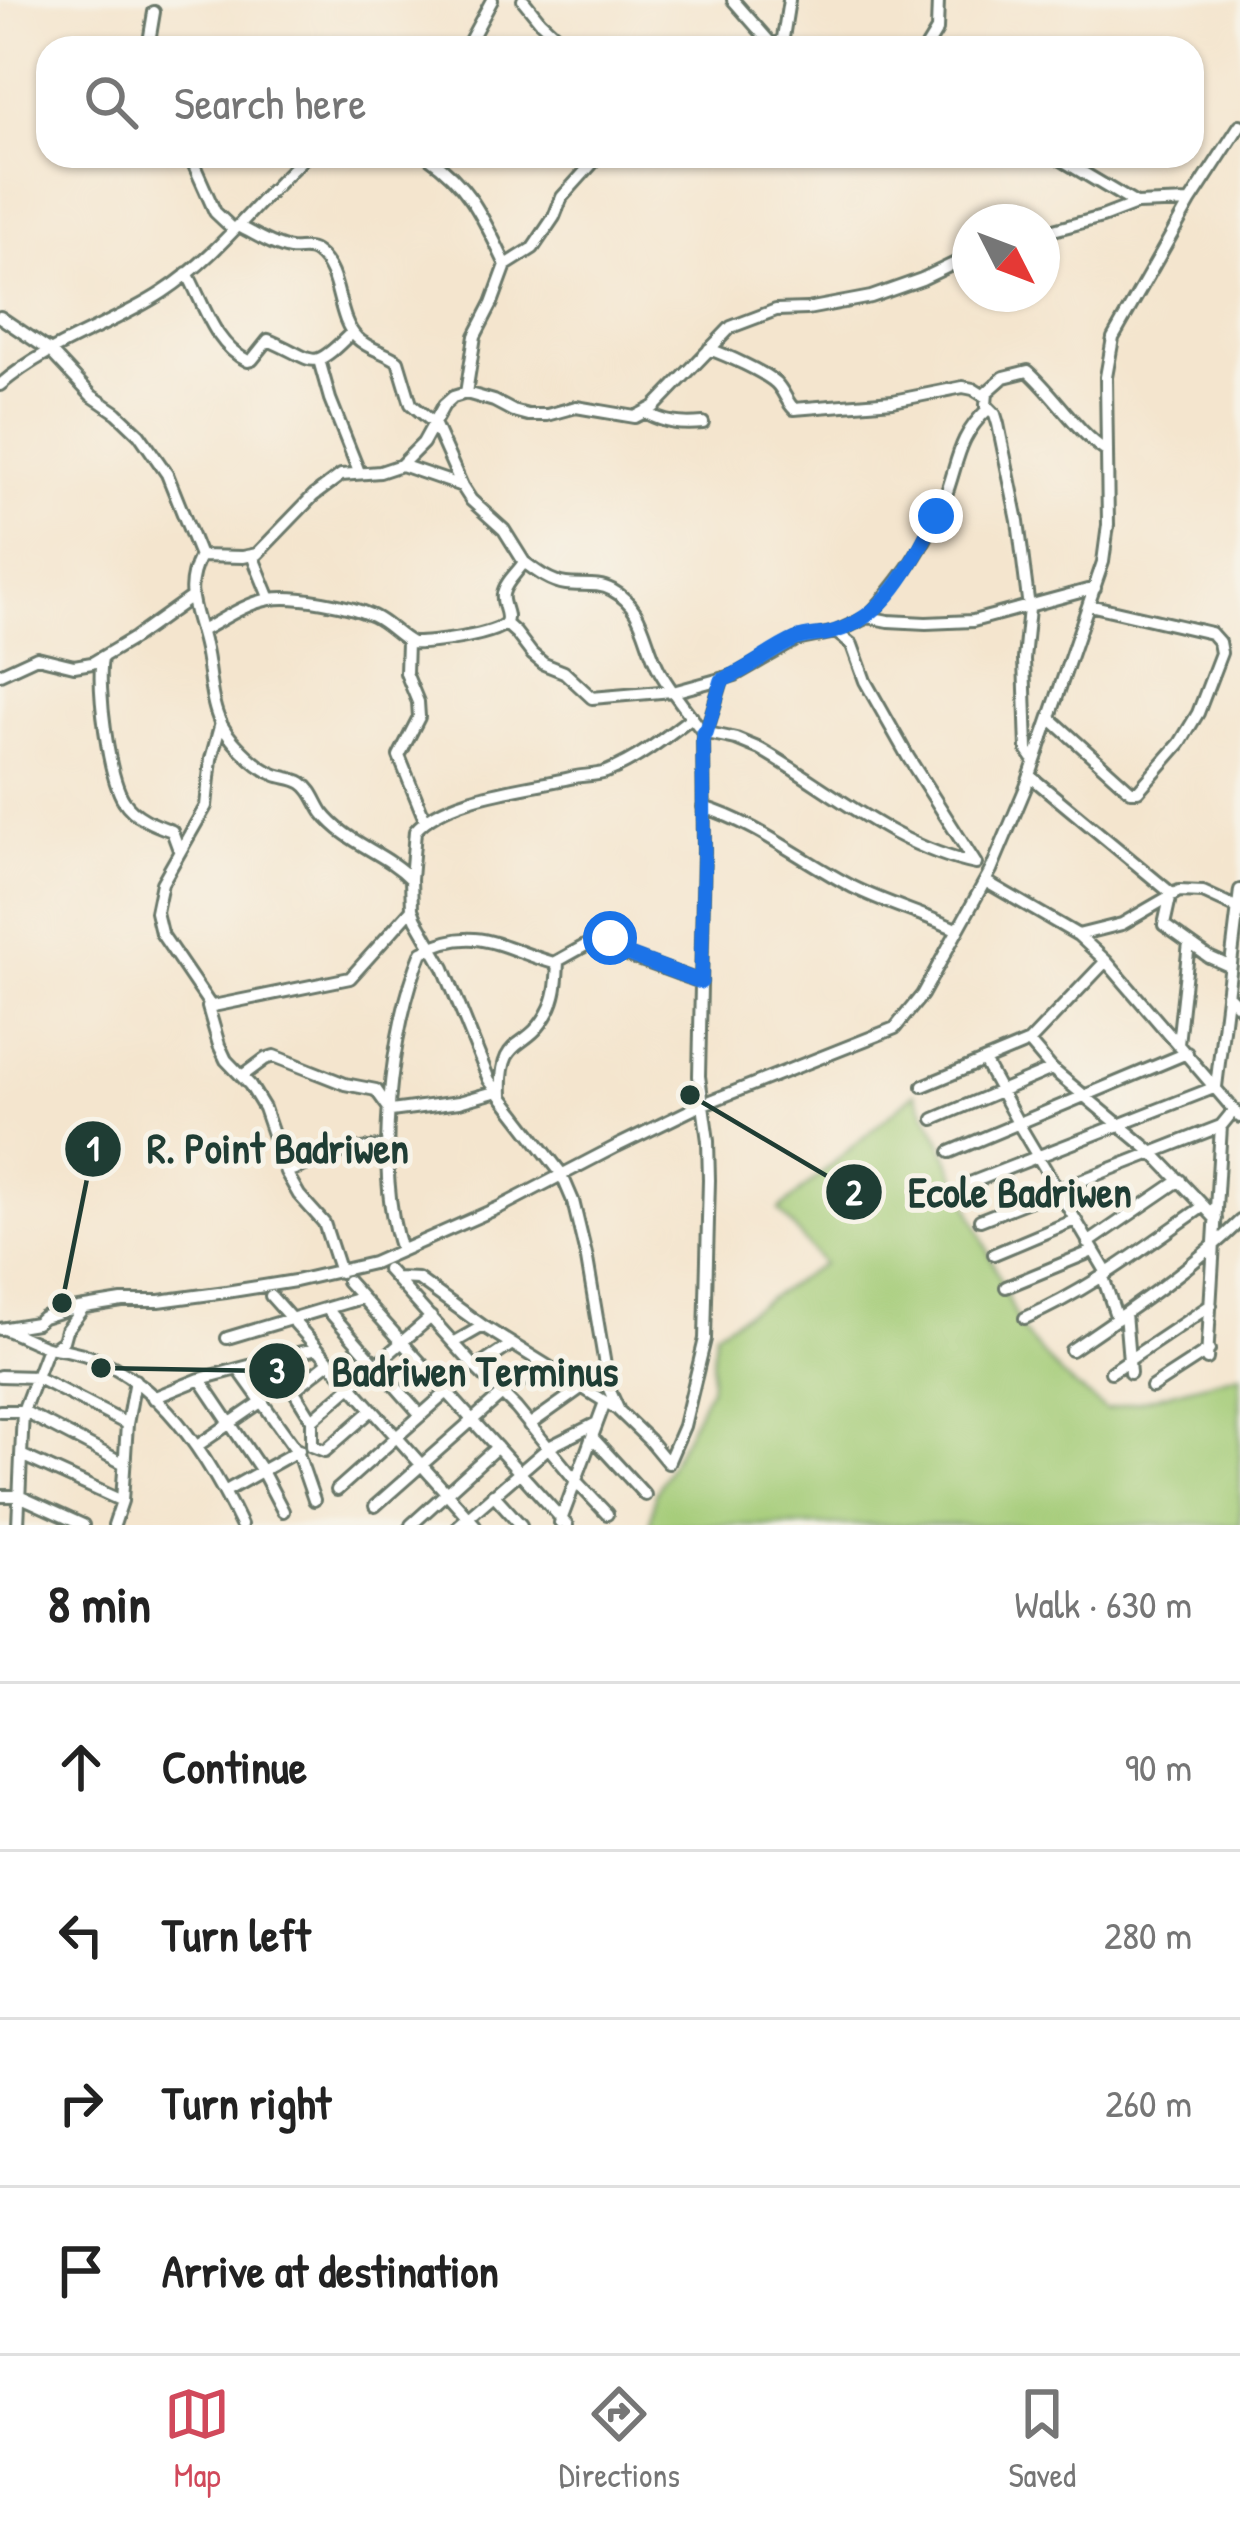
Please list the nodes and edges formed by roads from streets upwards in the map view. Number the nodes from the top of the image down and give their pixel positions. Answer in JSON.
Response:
{"nodes":[{"id":1,"x":492,"y":0,"type":"edge"},
{"id":2,"x":524,"y":0,"type":"edge"},
{"id":3,"x":733,"y":0,"type":"edge"},
{"id":4,"x":788,"y":0,"type":"edge"},
{"id":5,"x":938,"y":0,"type":"edge"},
{"id":6,"x":154,"y":12,"type":"dead end"},
{"id":7,"x":150,"y":36,"type":"edge"},
{"id":8,"x":472,"y":36,"type":"edge"},
{"id":9,"x":556,"y":36,"type":"edge"},
{"id":10,"x":765,"y":36,"type":"edge"},
{"id":11,"x":783,"y":36,"type":"edge"},
{"id":12,"x":933,"y":36,"type":"edge"},
{"id":13,"x":1240,"y":125,"type":"edge"},
{"id":14,"x":195,"y":168,"type":"edge"},
{"id":15,"x":294,"y":168,"type":"edge"},
{"id":16,"x":441,"y":168,"type":"edge"},
{"id":17,"x":588,"y":168,"type":"edge"},
{"id":18,"x":1075,"y":168,"type":"edge"},
{"id":19,"x":1190,"y":202,"type":"junction"},
{"id":20,"x":1136,"y":204,"type":"junction"},
{"id":21,"x":236,"y":228,"type":"junction"},
{"id":22,"x":1060,"y":228,"type":"edge"},
{"id":23,"x":506,"y":265,"type":"junction"},
{"id":24,"x":952,"y":265,"type":"edge"},
{"id":25,"x":187,"y":273,"type":"junction"},
{"id":26,"x":0,"y":316,"type":"edge"},
{"id":27,"x":352,"y":332,"type":"junction"},
{"id":28,"x":710,"y":349,"type":"junction"},
{"id":29,"x":49,"y":350,"type":"junction"},
{"id":30,"x":319,"y":361,"type":"junction"},
{"id":31,"x":0,"y":385,"type":"edge"},
{"id":32,"x":466,"y":393,"type":"junction"},
{"id":33,"x":987,"y":403,"type":"junction"},
{"id":34,"x":646,"y":413,"type":"junction"},
{"id":35,"x":434,"y":423,"type":"junction"},
{"id":36,"x":703,"y":423,"type":"dead end"},
{"id":37,"x":1106,"y":451,"type":"junction"},
{"id":38,"x":401,"y":465,"type":"junction"},
{"id":39,"x":358,"y":472,"type":"junction"},
{"id":40,"x":462,"y":486,"type":"junction"},
{"id":41,"x":251,"y":555,"type":"junction"},
{"id":42,"x":200,"y":556,"type":"junction"},
{"id":43,"x":524,"y":562,"type":"junction"},
{"id":44,"x":1095,"y":588,"type":"junction"},
{"id":45,"x":190,"y":598,"type":"junction"},
{"id":46,"x":270,"y":599,"type":"junction"},
{"id":47,"x":1089,"y":605,"type":"junction"},
{"id":48,"x":1029,"y":608,"type":"junction"},
{"id":49,"x":868,"y":617,"type":"junction"},
{"id":50,"x":506,"y":624,"type":"junction"},
{"id":51,"x":201,"y":631,"type":"junction"},
{"id":52,"x":836,"y":632,"type":"junction"},
{"id":53,"x":407,"y":642,"type":"junction"},
{"id":54,"x":102,"y":658,"type":"junction"},
{"id":55,"x":0,"y":674,"type":"edge"},
{"id":56,"x":722,"y":680,"type":"junction"},
{"id":57,"x":673,"y":691,"type":"junction"},
{"id":58,"x":692,"y":717,"type":"junction"},
{"id":59,"x":1050,"y":718,"type":"junction"},
{"id":60,"x":221,"y":723,"type":"junction"},
{"id":61,"x":704,"y":732,"type":"junction"},
{"id":62,"x":1034,"y":760,"type":"junction"},
{"id":63,"x":1030,"y":776,"type":"junction"},
{"id":64,"x":703,"y":807,"type":"junction"},
{"id":65,"x":425,"y":820,"type":"junction"},
{"id":66,"x":179,"y":852,"type":"junction"},
{"id":67,"x":976,"y":864,"type":"junction"},
{"id":68,"x":988,"y":875,"type":"junction"},
{"id":69,"x":411,"y":879,"type":"junction"},
{"id":70,"x":1240,"y":890,"type":"edge"},
{"id":71,"x":1171,"y":893,"type":"junction"},
{"id":72,"x":412,"y":909,"type":"junction"},
{"id":73,"x":1239,"y":909,"type":"edge"},
{"id":74,"x":958,"y":930,"type":"junction"},
{"id":75,"x":1078,"y":935,"type":"junction"},
{"id":76,"x":1189,"y":943,"type":"junction"},
{"id":77,"x":433,"y":946,"type":"junction"},
{"id":78,"x":558,"y":962,"type":"junction"},
{"id":79,"x":1106,"y":962,"type":"junction"},
{"id":80,"x":1229,"y":966,"type":"junction"},
{"id":81,"x":701,"y":982,"type":"junction"},
{"id":82,"x":1227,"y":994,"type":"junction"},
{"id":83,"x":210,"y":1005,"type":"junction"},
{"id":84,"x":1240,"y":1007,"type":"edge"},
{"id":85,"x":1029,"y":1042,"type":"junction"},
{"id":86,"x":1182,"y":1048,"type":"junction"},
{"id":87,"x":984,"y":1061,"type":"junction"},
{"id":88,"x":1052,"y":1069,"type":"junction"},
{"id":89,"x":242,"y":1076,"type":"junction"},
{"id":90,"x":923,"y":1086,"type":"dead end"},
{"id":91,"x":1001,"y":1090,"type":"junction"},
{"id":92,"x":1240,"y":1090,"type":"edge"},
{"id":93,"x":1220,"y":1092,"type":"junction"},
{"id":94,"x":500,"y":1094,"type":"junction"},
{"id":95,"x":1084,"y":1097,"type":"junction"},
{"id":96,"x":701,"y":1106,"type":"junction"},
{"id":97,"x":391,"y":1111,"type":"junction"},
{"id":98,"x":1237,"y":1113,"type":"edge"},
{"id":99,"x":934,"y":1119,"type":"dead end"},
{"id":100,"x":1018,"y":1124,"type":"junction"},
{"id":101,"x":1117,"y":1125,"type":"junction"},
{"id":102,"x":1221,"y":1126,"type":"junction"},
{"id":103,"x":388,"y":1146,"type":"junction"},
{"id":104,"x":950,"y":1152,"type":"dead end"},
{"id":105,"x":1153,"y":1153,"type":"junction"},
{"id":106,"x":1037,"y":1156,"type":"junction"},
{"id":107,"x":286,"y":1172,"type":"junction"},
{"id":108,"x":561,"y":1174,"type":"junction"},
{"id":109,"x":1180,"y":1180,"type":"junction"},
{"id":110,"x":965,"y":1185,"type":"dead end"},
{"id":111,"x":1058,"y":1190,"type":"junction"},
{"id":112,"x":1204,"y":1206,"type":"junction"},
{"id":113,"x":1216,"y":1219,"type":"junction"},
{"id":114,"x":980,"y":1220,"type":"dead end"},
{"id":115,"x":1075,"y":1220,"type":"junction"},
{"id":116,"x":1240,"y":1221,"type":"edge"},
{"id":117,"x":1215,"y":1245,"type":"junction"},
{"id":118,"x":1091,"y":1247,"type":"junction"},
{"id":119,"x":401,"y":1250,"type":"junction"},
{"id":120,"x":994,"y":1254,"type":"dead end"},
{"id":121,"x":1105,"y":1275,"type":"junction"},
{"id":122,"x":344,"y":1276,"type":"junction"},
{"id":123,"x":1006,"y":1286,"type":"dead end"},
{"id":124,"x":271,"y":1296,"type":"dead end"},
{"id":125,"x":361,"y":1298,"type":"junction"},
{"id":126,"x":1211,"y":1305,"type":"junction"},
{"id":127,"x":83,"y":1308,"type":"junction"},
{"id":128,"x":327,"y":1309,"type":"junction"},
{"id":129,"x":51,"y":1316,"type":"junction"},
{"id":130,"x":1121,"y":1316,"type":"junction"},
{"id":131,"x":431,"y":1317,"type":"junction"},
{"id":132,"x":293,"y":1318,"type":"junction"},
{"id":133,"x":1025,"y":1318,"type":"dead end"},
{"id":134,"x":36,"y":1323,"type":"junction"},
{"id":135,"x":483,"y":1325,"type":"junction"},
{"id":136,"x":2,"y":1329,"type":"edge"},
{"id":137,"x":66,"y":1334,"type":"junction"},
{"id":138,"x":227,"y":1339,"type":"dead end"},
{"id":139,"x":402,"y":1341,"type":"junction"},
{"id":140,"x":455,"y":1342,"type":"junction"},
{"id":141,"x":512,"y":1344,"type":"junction"},
{"id":142,"x":46,"y":1346,"type":"junction"},
{"id":143,"x":317,"y":1348,"type":"junction"},
{"id":144,"x":1071,"y":1349,"type":"dead end"},
{"id":145,"x":82,"y":1352,"type":"junction"},
{"id":146,"x":275,"y":1360,"type":"junction"},
{"id":147,"x":329,"y":1362,"type":"junction"},
{"id":148,"x":376,"y":1364,"type":"junction"},
{"id":149,"x":545,"y":1365,"type":"junction"},
{"id":150,"x":1129,"y":1367,"type":"junction"},
{"id":151,"x":476,"y":1368,"type":"junction"},
{"id":152,"x":239,"y":1370,"type":"junction"},
{"id":153,"x":1111,"y":1372,"type":"dead end"},
{"id":154,"x":0,"y":1376,"type":"edge"},
{"id":155,"x":36,"y":1377,"type":"junction"},
{"id":156,"x":200,"y":1379,"type":"junction"},
{"id":157,"x":135,"y":1380,"type":"junction"},
{"id":158,"x":350,"y":1386,"type":"junction"},
{"id":159,"x":1152,"y":1387,"type":"dead end"},
{"id":160,"x":581,"y":1388,"type":"junction"},
{"id":161,"x":295,"y":1389,"type":"junction"},
{"id":162,"x":447,"y":1392,"type":"junction"},
{"id":163,"x":502,"y":1394,"type":"junction"},
{"id":164,"x":153,"y":1398,"type":"junction"},
{"id":165,"x":261,"y":1402,"type":"junction"},
{"id":166,"x":605,"y":1402,"type":"junction"},
{"id":167,"x":372,"y":1410,"type":"junction"},
{"id":168,"x":0,"y":1411,"type":"edge"},
{"id":169,"x":23,"y":1411,"type":"junction"},
{"id":170,"x":620,"y":1411,"type":"junction"},
{"id":171,"x":420,"y":1414,"type":"junction"},
{"id":172,"x":312,"y":1420,"type":"junction"},
{"id":173,"x":472,"y":1420,"type":"junction"},
{"id":174,"x":231,"y":1422,"type":"junction"},
{"id":175,"x":597,"y":1423,"type":"junction"},
{"id":176,"x":127,"y":1424,"type":"junction"},
{"id":177,"x":529,"y":1425,"type":"junction"},
{"id":178,"x":395,"y":1437,"type":"junction"},
{"id":179,"x":592,"y":1437,"type":"junction"},
{"id":180,"x":312,"y":1442,"type":"junction"},
{"id":181,"x":196,"y":1446,"type":"junction"},
{"id":182,"x":497,"y":1447,"type":"junction"},
{"id":183,"x":549,"y":1447,"type":"junction"},
{"id":184,"x":297,"y":1451,"type":"junction"},
{"id":185,"x":21,"y":1455,"type":"junction"},
{"id":186,"x":123,"y":1463,"type":"junction"},
{"id":187,"x":422,"y":1465,"type":"junction"},
{"id":188,"x":262,"y":1471,"type":"junction"},
{"id":189,"x":519,"y":1472,"type":"junction"},
{"id":190,"x":576,"y":1481,"type":"junction"},
{"id":191,"x":337,"y":1490,"type":"dead end"},
{"id":192,"x":224,"y":1492,"type":"junction"},
{"id":193,"x":447,"y":1493,"type":"junction"},
{"id":194,"x":493,"y":1494,"type":"junction"},
{"id":195,"x":645,"y":1495,"type":"dead end"},
{"id":196,"x":0,"y":1496,"type":"edge"},
{"id":197,"x":19,"y":1496,"type":"junction"},
{"id":198,"x":314,"y":1499,"type":"dead end"},
{"id":199,"x":122,"y":1501,"type":"junction"},
{"id":200,"x":375,"y":1506,"type":"dead end"},
{"id":201,"x":284,"y":1511,"type":"dead end"},
{"id":202,"x":607,"y":1514,"type":"dead end"},
{"id":203,"x":468,"y":1522,"type":"edge"},
{"id":204,"x":562,"y":1523,"type":"edge"},
{"id":205,"x":17,"y":1525,"type":"edge"},
{"id":206,"x":83,"y":1525,"type":"edge"},
{"id":207,"x":114,"y":1525,"type":"edge"},
{"id":208,"x":241,"y":1525,"type":"edge"},
{"id":209,"x":411,"y":1525,"type":"edge"},
{"id":210,"x":521,"y":1525,"type":"edge"}],
"edges":[{"from":1,"to":8,"type":"street"},
{"from":2,"to":9,"type":"street"},
{"from":3,"to":10,"type":"street"},
{"from":4,"to":11,"type":"street"},
{"from":5,"to":12,"type":"street"},
{"from":6,"to":7,"type":"street"},
{"from":13,"to":19,"type":"street"},
{"from":14,"to":21,"type":"street"},
{"from":15,"to":21,"type":"street"},
{"from":16,"to":23,"type":"street"},
{"from":17,"to":23,"type":"street"},
{"from":18,"to":20,"type":"street"},
{"from":19,"to":20,"type":"street"},
{"from":19,"to":37,"type":"street"},
{"from":20,"to":22,"type":"street"},
{"from":21,"to":25,"type":"street"},
{"from":21,"to":27,"type":"street"},
{"from":23,"to":32,"type":"street"},
{"from":24,"to":28,"type":"street"},
{"from":25,"to":29,"type":"street"},
{"from":25,"to":30,"type":"street"},
{"from":26,"to":29,"type":"street"},
{"from":27,"to":30,"type":"street"},
{"from":27,"to":35,"type":"street"},
{"from":28,"to":33,"type":"street"},
{"from":28,"to":34,"type":"street"},
{"from":29,"to":31,"type":"street"},
{"from":29,"to":42,"type":"street"},
{"from":30,"to":39,"type":"street"},
{"from":32,"to":34,"type":"street"},
{"from":32,"to":35,"type":"street"},
{"from":33,"to":37,"type":"street"},
{"from":33,"to":48,"type":"street"},
{"from":33,"to":49,"type":"street"},
{"from":34,"to":36,"type":"street"},
{"from":35,"to":38,"type":"street"},
{"from":35,"to":40,"type":"street"},
{"from":37,"to":44,"type":"street"},
{"from":38,"to":39,"type":"street"},
{"from":38,"to":40,"type":"street"},
{"from":39,"to":41,"type":"street"},
{"from":40,"to":43,"type":"street"},
{"from":41,"to":42,"type":"street"},
{"from":41,"to":46,"type":"street"},
{"from":42,"to":45,"type":"street"},
{"from":43,"to":50,"type":"street"},
{"from":43,"to":57,"type":"street"},
{"from":44,"to":47,"type":"street"},
{"from":44,"to":48,"type":"street"},
{"from":45,"to":51,"type":"street"},
{"from":45,"to":54,"type":"street"},
{"from":46,"to":51,"type":"street"},
{"from":46,"to":53,"type":"street"},
{"from":47,"to":59,"type":"street"},
{"from":47,"to":59,"type":"street"},
{"from":48,"to":49,"type":"street"},
{"from":48,"to":62,"type":"street"},
{"from":49,"to":52,"type":"street"},
{"from":50,"to":53,"type":"street"},
{"from":50,"to":57,"type":"street"},
{"from":51,"to":60,"type":"street"},
{"from":52,"to":56,"type":"street"},
{"from":52,"to":67,"type":"street"},
{"from":53,"to":65,"type":"street"},
{"from":54,"to":55,"type":"street"},
{"from":54,"to":66,"type":"street"},
{"from":56,"to":57,"type":"street"},
{"from":56,"to":61,"type":"street"},
{"from":57,"to":58,"type":"street"},
{"from":58,"to":61,"type":"street"},
{"from":58,"to":65,"type":"street"},
{"from":59,"to":62,"type":"street"},
{"from":60,"to":66,"type":"street"},
{"from":60,"to":69,"type":"street"},
{"from":61,"to":64,"type":"street"},
{"from":61,"to":67,"type":"street"},
{"from":62,"to":63,"type":"street"},
{"from":63,"to":68,"type":"street"},
{"from":63,"to":71,"type":"street"},
{"from":64,"to":74,"type":"street"},
{"from":64,"to":81,"type":"street"},
{"from":65,"to":69,"type":"street"},
{"from":66,"to":83,"type":"street"},
{"from":67,"to":68,"type":"street"},
{"from":68,"to":74,"type":"street"},
{"from":68,"to":75,"type":"street"},
{"from":69,"to":72,"type":"street"},
{"from":70,"to":73,"type":"street"},
{"from":71,"to":73,"type":"street"},
{"from":71,"to":75,"type":"street"},
{"from":71,"to":76,"type":"street"},
{"from":72,"to":77,"type":"street"},
{"from":72,"to":83,"type":"street"},
{"from":73,"to":80,"type":"street"},
{"from":74,"to":96,"type":"street"},
{"from":75,"to":79,"type":"street"},
{"from":76,"to":80,"type":"street"},
{"from":76,"to":86,"type":"street"},
{"from":77,"to":78,"type":"street"},
{"from":77,"to":94,"type":"street"},
{"from":77,"to":97,"type":"street"},
{"from":78,"to":81,"type":"street"},
{"from":78,"to":94,"type":"street"},
{"from":79,"to":85,"type":"street"},
{"from":79,"to":86,"type":"street"},
{"from":80,"to":82,"type":"street"},
{"from":81,"to":96,"type":"street"},
{"from":82,"to":84,"type":"street"},
{"from":82,"to":93,"type":"street"},
{"from":83,"to":89,"type":"street"},
{"from":85,"to":87,"type":"street"},
{"from":85,"to":88,"type":"street"},
{"from":86,"to":93,"type":"street"},
{"from":86,"to":95,"type":"street"},
{"from":87,"to":90,"type":"street"},
{"from":87,"to":91,"type":"street"},
{"from":88,"to":91,"type":"street"},
{"from":88,"to":95,"type":"street"},
{"from":89,"to":97,"type":"street"},
{"from":89,"to":107,"type":"street"},
{"from":91,"to":99,"type":"street"},
{"from":91,"to":100,"type":"street"},
{"from":92,"to":93,"type":"street"},
{"from":93,"to":98,"type":"street"},
{"from":93,"to":101,"type":"street"},
{"from":94,"to":97,"type":"street"},
{"from":94,"to":108,"type":"street"},
{"from":95,"to":100,"type":"street"},
{"from":95,"to":101,"type":"street"},
{"from":96,"to":108,"type":"street"},
{"from":96,"to":170,"type":"street"},
{"from":97,"to":103,"type":"street"},
{"from":98,"to":102,"type":"street"},
{"from":100,"to":104,"type":"street"},
{"from":100,"to":106,"type":"street"},
{"from":101,"to":105,"type":"street"},
{"from":101,"to":106,"type":"street"},
{"from":102,"to":105,"type":"street"},
{"from":102,"to":113,"type":"street"},
{"from":103,"to":107,"type":"street"},
{"from":103,"to":119,"type":"street"},
{"from":105,"to":109,"type":"street"},
{"from":105,"to":111,"type":"street"},
{"from":106,"to":110,"type":"street"},
{"from":106,"to":111,"type":"street"},
{"from":107,"to":122,"type":"street"},
{"from":108,"to":119,"type":"street"},
{"from":108,"to":170,"type":"street"},
{"from":109,"to":112,"type":"street"},
{"from":109,"to":118,"type":"street"},
{"from":111,"to":114,"type":"street"},
{"from":111,"to":115,"type":"street"},
{"from":112,"to":113,"type":"street"},
{"from":112,"to":121,"type":"street"},
{"from":113,"to":117,"type":"street"},
{"from":115,"to":118,"type":"street"},
{"from":115,"to":120,"type":"street"},
{"from":116,"to":117,"type":"street"},
{"from":117,"to":126,"type":"street"},
{"from":117,"to":130,"type":"street"},
{"from":118,"to":121,"type":"street"},
{"from":118,"to":123,"type":"street"},
{"from":119,"to":122,"type":"street"},
{"from":121,"to":130,"type":"street"},
{"from":121,"to":133,"type":"street"},
{"from":122,"to":125,"type":"street"},
{"from":122,"to":127,"type":"street"},
{"from":124,"to":132,"type":"street"},
{"from":125,"to":128,"type":"street"},
{"from":125,"to":139,"type":"street"},
{"from":126,"to":150,"type":"street"},
{"from":126,"to":159,"type":"street"},
{"from":127,"to":129,"type":"street"},
{"from":127,"to":137,"type":"street"},
{"from":128,"to":132,"type":"street"},
{"from":128,"to":148,"type":"street"},
{"from":129,"to":134,"type":"street"},
{"from":129,"to":137,"type":"street"},
{"from":130,"to":144,"type":"street"},
{"from":130,"to":150,"type":"street"},
{"from":131,"to":135,"type":"street"},
{"from":131,"to":139,"type":"street"},
{"from":131,"to":140,"type":"street"},
{"from":132,"to":138,"type":"street"},
{"from":132,"to":143,"type":"street"},
{"from":134,"to":136,"type":"street"},
{"from":134,"to":142,"type":"street"},
{"from":135,"to":140,"type":"street"},
{"from":135,"to":141,"type":"street"},
{"from":136,"to":142,"type":"street"},
{"from":137,"to":142,"type":"street"},
{"from":137,"to":145,"type":"street"},
{"from":139,"to":148,"type":"street"},
{"from":139,"to":162,"type":"street"},
{"from":140,"to":151,"type":"street"},
{"from":141,"to":149,"type":"street"},
{"from":141,"to":151,"type":"street"},
{"from":142,"to":145,"type":"street"},
{"from":142,"to":155,"type":"street"},
{"from":143,"to":146,"type":"street"},
{"from":143,"to":147,"type":"street"},
{"from":145,"to":157,"type":"street"},
{"from":146,"to":152,"type":"street"},
{"from":146,"to":161,"type":"street"},
{"from":147,"to":158,"type":"street"},
{"from":147,"to":161,"type":"street"},
{"from":148,"to":158,"type":"street"},
{"from":148,"to":171,"type":"street"},
{"from":149,"to":160,"type":"street"},
{"from":149,"to":163,"type":"street"},
{"from":150,"to":153,"type":"street"},
{"from":151,"to":163,"type":"street"},
{"from":152,"to":156,"type":"street"},
{"from":152,"to":165,"type":"street"},
{"from":154,"to":155,"type":"street"},
{"from":155,"to":169,"type":"street"},
{"from":155,"to":176,"type":"street"},
{"from":156,"to":164,"type":"street"},
{"from":156,"to":174,"type":"street"},
{"from":157,"to":164,"type":"street"},
{"from":157,"to":176,"type":"street"},
{"from":158,"to":167,"type":"street"},
{"from":158,"to":172,"type":"street"},
{"from":160,"to":166,"type":"street"},
{"from":160,"to":177,"type":"street"},
{"from":161,"to":172,"type":"street"},
{"from":162,"to":171,"type":"street"},
{"from":162,"to":173,"type":"street"},
{"from":163,"to":173,"type":"street"},
{"from":163,"to":177,"type":"street"},
{"from":164,"to":181,"type":"street"},
{"from":165,"to":174,"type":"street"},
{"from":165,"to":184,"type":"street"},
{"from":166,"to":170,"type":"street"},
{"from":166,"to":175,"type":"street"},
{"from":167,"to":178,"type":"street"},
{"from":167,"to":180,"type":"street"},
{"from":168,"to":169,"type":"street"},
{"from":169,"to":185,"type":"street"},
{"from":169,"to":186,"type":"street"},
{"from":171,"to":178,"type":"street"},
{"from":172,"to":180,"type":"street"},
{"from":173,"to":182,"type":"street"},
{"from":173,"to":187,"type":"street"},
{"from":174,"to":181,"type":"street"},
{"from":174,"to":188,"type":"street"},
{"from":175,"to":179,"type":"street"},
{"from":175,"to":183,"type":"street"},
{"from":176,"to":186,"type":"street"},
{"from":177,"to":183,"type":"street"},
{"from":178,"to":187,"type":"street"},
{"from":178,"to":191,"type":"street"},
{"from":179,"to":190,"type":"street"},
{"from":179,"to":195,"type":"street"},
{"from":180,"to":184,"type":"street"},
{"from":181,"to":192,"type":"street"},
{"from":182,"to":189,"type":"street"},
{"from":182,"to":193,"type":"street"},
{"from":183,"to":189,"type":"street"},
{"from":183,"to":190,"type":"street"},
{"from":184,"to":188,"type":"street"},
{"from":184,"to":198,"type":"street"},
{"from":185,"to":197,"type":"street"},
{"from":185,"to":199,"type":"street"},
{"from":186,"to":199,"type":"street"},
{"from":187,"to":193,"type":"street"},
{"from":187,"to":200,"type":"street"},
{"from":188,"to":192,"type":"street"},
{"from":188,"to":201,"type":"street"},
{"from":189,"to":194,"type":"street"},
{"from":189,"to":204,"type":"street"},
{"from":190,"to":202,"type":"street"},
{"from":190,"to":204,"type":"street"},
{"from":192,"to":208,"type":"street"},
{"from":193,"to":203,"type":"street"},
{"from":193,"to":209,"type":"street"},
{"from":194,"to":203,"type":"street"},
{"from":194,"to":210,"type":"street"},
{"from":196,"to":197,"type":"street"},
{"from":197,"to":205,"type":"street"},
{"from":197,"to":206,"type":"street"},
{"from":199,"to":207,"type":"street"}]}
